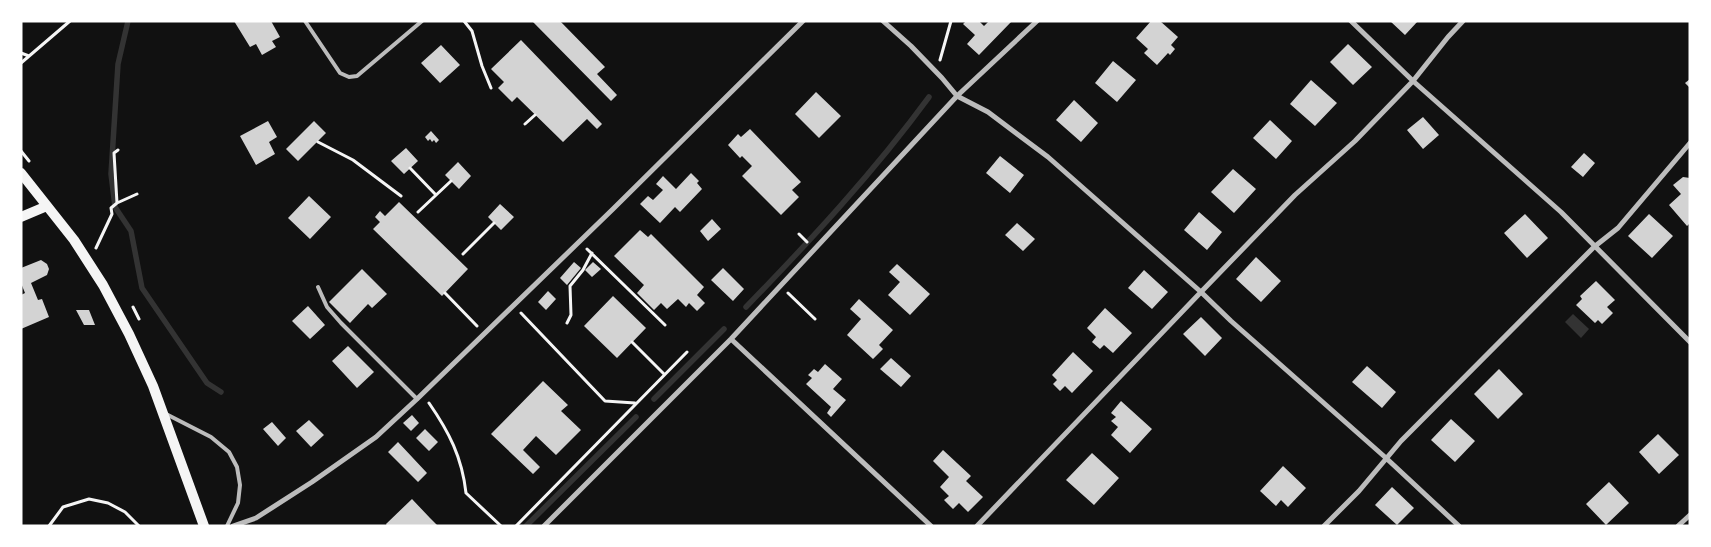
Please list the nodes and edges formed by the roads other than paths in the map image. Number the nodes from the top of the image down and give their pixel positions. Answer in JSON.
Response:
{"nodes":[{"id":1,"x":305,"y":21,"type":"edge"},
{"id":2,"x":422,"y":21,"type":"edge"},
{"id":3,"x":803,"y":21,"type":"edge"},
{"id":4,"x":883,"y":21,"type":"edge"},
{"id":5,"x":1037,"y":21,"type":"edge"},
{"id":6,"x":1351,"y":21,"type":"edge"},
{"id":7,"x":1462,"y":21,"type":"edge"},
{"id":8,"x":1413,"y":81,"type":"junction"},
{"id":9,"x":957,"y":96,"type":"junction"},
{"id":10,"x":1690,"y":143,"type":"edge"},
{"id":11,"x":21,"y":173,"type":"edge"},
{"id":12,"x":47,"y":206,"type":"junction"},
{"id":13,"x":21,"y":217,"type":"edge"},
{"id":14,"x":1594,"y":247,"type":"junction"},
{"id":15,"x":318,"y":287,"type":"dead end"},
{"id":16,"x":1201,"y":292,"type":"junction"},
{"id":17,"x":731,"y":340,"type":"junction"},
{"id":18,"x":1690,"y":342,"type":"edge"},
{"id":19,"x":417,"y":399,"type":"junction"},
{"id":20,"x":161,"y":411,"type":"junction"},
{"id":21,"x":1386,"y":458,"type":"junction"},
{"id":22,"x":1690,"y":515,"type":"edge"},
{"id":23,"x":546,"y":524,"type":"edge"},
{"id":24,"x":204,"y":526,"type":"edge"},
{"id":25,"x":227,"y":526,"type":"edge"},
{"id":26,"x":233,"y":526,"type":"edge"},
{"id":27,"x":554,"y":526,"type":"edge"},
{"id":28,"x":931,"y":526,"type":"edge"},
{"id":29,"x":977,"y":526,"type":"edge"},
{"id":30,"x":1324,"y":526,"type":"edge"},
{"id":31,"x":1459,"y":526,"type":"edge"},
{"id":32,"x":1678,"y":526,"type":"edge"}],
"edges":[{"from":1,"to":2,"type":"lane"},
{"from":3,"to":19,"type":"street"},
{"from":4,"to":9,"type":"street"},
{"from":5,"to":9,"type":"street"},
{"from":6,"to":8,"type":"street"},
{"from":7,"to":8,"type":"street"},
{"from":8,"to":14,"type":"street"},
{"from":8,"to":16,"type":"street"},
{"from":9,"to":16,"type":"street"},
{"from":9,"to":17,"type":"street"},
{"from":10,"to":14,"type":"street"},
{"from":11,"to":12,"type":"main road"},
{"from":12,"to":13,"type":"main road"},
{"from":12,"to":20,"type":"main road"},
{"from":14,"to":18,"type":"street"},
{"from":14,"to":21,"type":"street"},
{"from":15,"to":19,"type":"lane"},
{"from":16,"to":21,"type":"street"},
{"from":16,"to":29,"type":"street"},
{"from":17,"to":23,"type":"street"},
{"from":17,"to":28,"type":"street"},
{"from":19,"to":26,"type":"street"},
{"from":20,"to":24,"type":"main road"},
{"from":20,"to":25,"type":"lane"},
{"from":21,"to":30,"type":"street"},
{"from":21,"to":31,"type":"street"},
{"from":22,"to":32,"type":"street"},
{"from":23,"to":27,"type":"street"}]}
